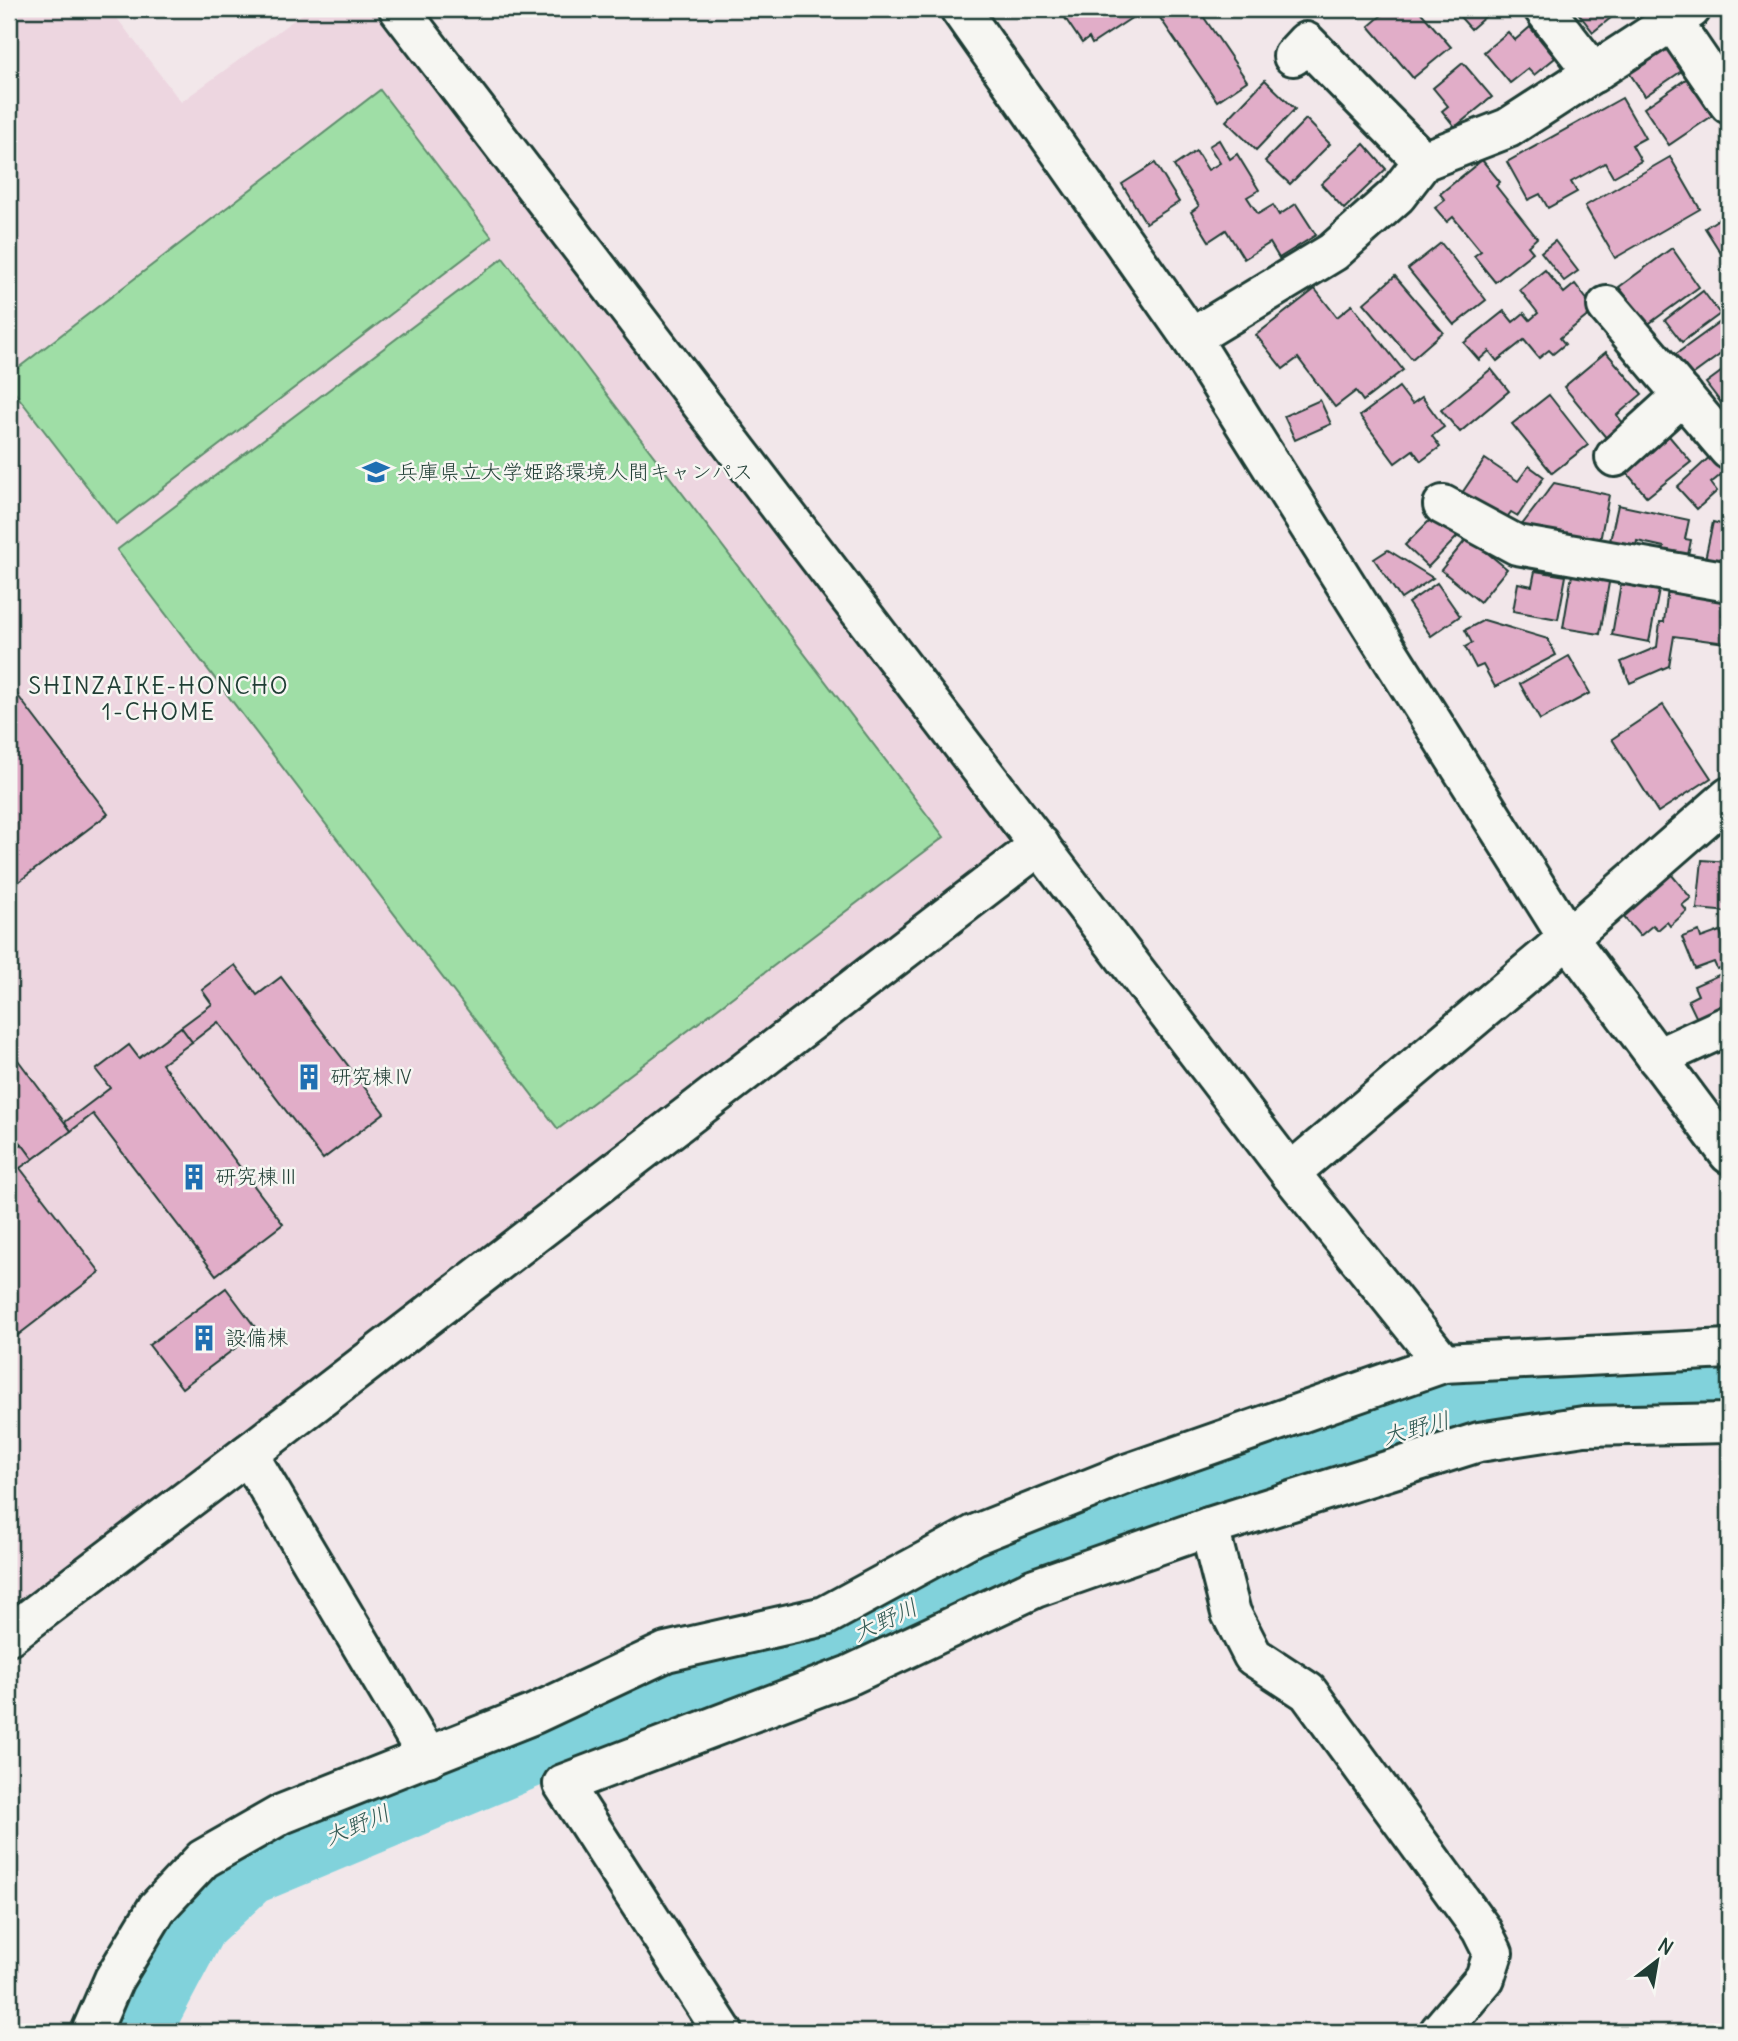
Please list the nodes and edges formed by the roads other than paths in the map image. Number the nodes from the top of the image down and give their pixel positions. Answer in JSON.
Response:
{"nodes":[{"id":1,"x":399,"y":9,"type":"edge"},
{"id":2,"x":960,"y":9,"type":"edge"},
{"id":3,"x":1544,"y":9,"type":"edge"},
{"id":4,"x":1677,"y":13,"type":"edge"},
{"id":5,"x":1293,"y":56,"type":"dead end"},
{"id":6,"x":1594,"y":73,"type":"junction"},
{"id":7,"x":1729,"y":104,"type":"edge"},
{"id":8,"x":1423,"y":161,"type":"junction"},
{"id":9,"x":1607,"y":306,"type":"dead end"},
{"id":10,"x":1191,"y":338,"type":"junction"},
{"id":11,"x":1683,"y":395,"type":"junction"},
{"id":12,"x":1725,"y":435,"type":"edge"},
{"id":13,"x":1615,"y":457,"type":"dead end"},
{"id":14,"x":1443,"y":505,"type":"dead end"},
{"id":15,"x":1729,"y":582,"type":"edge"},
{"id":16,"x":1722,"y":809,"type":"edge"},
{"id":17,"x":1040,"y":845,"type":"junction"},
{"id":18,"x":1568,"y":938,"type":"junction"},
{"id":19,"x":1729,"y":1025,"type":"edge"},
{"id":20,"x":1657,"y":1058,"type":"junction"},
{"id":21,"x":1727,"y":1149,"type":"edge"},
{"id":22,"x":1290,"y":1173,"type":"junction"},
{"id":23,"x":1729,"y":1349,"type":"edge"},
{"id":24,"x":1443,"y":1363,"type":"junction"},
{"id":25,"x":1729,"y":1423,"type":"edge"},
{"id":26,"x":248,"y":1454,"type":"junction"},
{"id":27,"x":1209,"y":1527,"type":"junction"},
{"id":28,"x":9,"y":1635,"type":"edge"},
{"id":29,"x":428,"y":1757,"type":"junction"},
{"id":30,"x":91,"y":2032,"type":"edge"},
{"id":31,"x":723,"y":2032,"type":"edge"},
{"id":32,"x":1439,"y":2032,"type":"edge"}],
"edges":[{"from":1,"to":17,"type":"street"},
{"from":2,"to":10,"type":"street"},
{"from":3,"to":6,"type":"street"},
{"from":4,"to":6,"type":"street"},
{"from":4,"to":7,"type":"street"},
{"from":5,"to":8,"type":"street"},
{"from":6,"to":8,"type":"street"},
{"from":8,"to":10,"type":"street"},
{"from":9,"to":11,"type":"street"},
{"from":10,"to":18,"type":"street"},
{"from":11,"to":12,"type":"street"},
{"from":11,"to":13,"type":"street"},
{"from":14,"to":15,"type":"street"},
{"from":16,"to":18,"type":"street"},
{"from":17,"to":22,"type":"street"},
{"from":17,"to":26,"type":"street"},
{"from":18,"to":20,"type":"street"},
{"from":18,"to":22,"type":"street"},
{"from":19,"to":20,"type":"street"},
{"from":20,"to":21,"type":"street"},
{"from":22,"to":24,"type":"street"},
{"from":23,"to":24,"type":"street"},
{"from":24,"to":29,"type":"street"},
{"from":25,"to":27,"type":"street"},
{"from":26,"to":28,"type":"street"},
{"from":26,"to":29,"type":"street"},
{"from":27,"to":31,"type":"street"},
{"from":27,"to":32,"type":"street"},
{"from":29,"to":30,"type":"street"}]}
